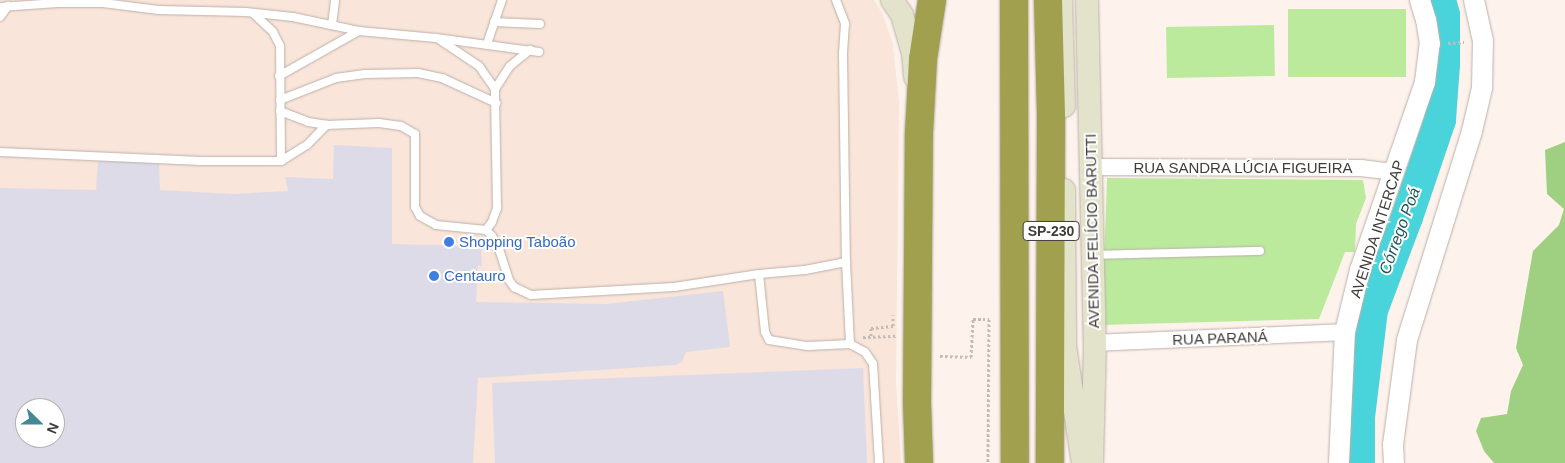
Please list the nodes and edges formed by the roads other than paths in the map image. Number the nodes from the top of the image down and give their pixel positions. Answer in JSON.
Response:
{"nodes":[{"id":1,"x":335,"y":0,"type":"edge"},
{"id":2,"x":502,"y":0,"type":"edge"},
{"id":3,"x":836,"y":0,"type":"edge"},
{"id":4,"x":892,"y":0,"type":"edge"},
{"id":5,"x":932,"y":0,"type":"edge"},
{"id":6,"x":1014,"y":0,"type":"edge"},
{"id":7,"x":1048,"y":0,"type":"edge"},
{"id":8,"x":1061,"y":0,"type":"edge"},
{"id":9,"x":1087,"y":0,"type":"edge"},
{"id":10,"x":1420,"y":0,"type":"edge"},
{"id":11,"x":1474,"y":0,"type":"edge"},
{"id":12,"x":4,"y":7,"type":"edge"},
{"id":13,"x":254,"y":14,"type":"junction"},
{"id":14,"x":0,"y":17,"type":"edge"},
{"id":15,"x":494,"y":22,"type":"junction"},
{"id":16,"x":540,"y":24,"type":"dead end"},
{"id":17,"x":332,"y":25,"type":"junction"},
{"id":18,"x":359,"y":31,"type":"junction"},
{"id":19,"x":436,"y":38,"type":"junction"},
{"id":20,"x":487,"y":44,"type":"junction"},
{"id":21,"x":530,"y":50,"type":"junction"},
{"id":22,"x":539,"y":52,"type":"dead end"},
{"id":23,"x":279,"y":76,"type":"junction"},
{"id":24,"x":495,"y":89,"type":"junction"},
{"id":25,"x":280,"y":100,"type":"junction"},
{"id":26,"x":496,"y":103,"type":"junction"},
{"id":27,"x":280,"y":111,"type":"junction"},
{"id":28,"x":326,"y":125,"type":"junction"},
{"id":29,"x":919,"y":133,"type":"junction"},
{"id":30,"x":0,"y":152,"type":"edge"},
{"id":31,"x":281,"y":161,"type":"junction"},
{"id":32,"x":1092,"y":168,"type":"junction"},
{"id":33,"x":1395,"y":172,"type":"junction"},
{"id":34,"x":486,"y":230,"type":"junction"},
{"id":35,"x":1260,"y":251,"type":"dead end"},
{"id":36,"x":1093,"y":255,"type":"junction"},
{"id":37,"x":846,"y":262,"type":"junction"},
{"id":38,"x":759,"y":274,"type":"junction"},
{"id":39,"x":1345,"y":332,"type":"junction"},
{"id":40,"x":1095,"y":343,"type":"junction"},
{"id":41,"x":850,"y":344,"type":"junction"},
{"id":42,"x":879,"y":463,"type":"edge"},
{"id":43,"x":919,"y":463,"type":"edge"},
{"id":44,"x":1016,"y":463,"type":"edge"},
{"id":45,"x":1050,"y":463,"type":"edge"},
{"id":46,"x":1083,"y":463,"type":"edge"},
{"id":47,"x":1092,"y":463,"type":"edge"},
{"id":48,"x":1339,"y":463,"type":"edge"},
{"id":49,"x":1394,"y":463,"type":"edge"}],
"edges":[{"from":1,"to":17,"type":"lane"},
{"from":2,"to":15,"type":"lane"},
{"from":3,"to":37,"type":"lane"},
{"from":4,"to":29,"type":"main road"},
{"from":5,"to":29,"type":"highway"},
{"from":6,"to":44,"type":"highway","number":"SP-230"},
{"from":7,"to":45,"type":"highway","number":"SP-230"},
{"from":8,"to":46,"type":"main road"},
{"from":9,"to":32,"type":"main road","name":"AVENIDA FELÍCIO BARUTTI"},
{"from":10,"to":33,"type":"street","name":"AVENIDA INTERCAP"},
{"from":11,"to":49,"type":"street"},
{"from":12,"to":13,"type":"lane"},
{"from":12,"to":14,"type":"lane"},
{"from":13,"to":17,"type":"lane"},
{"from":13,"to":23,"type":"lane"},
{"from":15,"to":16,"type":"lane"},
{"from":15,"to":20,"type":"lane"},
{"from":17,"to":18,"type":"lane"},
{"from":18,"to":19,"type":"lane"},
{"from":18,"to":23,"type":"lane"},
{"from":19,"to":20,"type":"lane"},
{"from":19,"to":24,"type":"lane"},
{"from":20,"to":21,"type":"lane"},
{"from":21,"to":22,"type":"lane"},
{"from":21,"to":24,"type":"lane"},
{"from":23,"to":25,"type":"lane"},
{"from":24,"to":26,"type":"lane"},
{"from":25,"to":26,"type":"lane"},
{"from":25,"to":27,"type":"lane"},
{"from":26,"to":34,"type":"lane"},
{"from":27,"to":28,"type":"lane"},
{"from":27,"to":31,"type":"lane"},
{"from":28,"to":31,"type":"lane"},
{"from":28,"to":34,"type":"lane"},
{"from":29,"to":43,"type":"highway"},
{"from":30,"to":31,"type":"lane"},
{"from":32,"to":33,"type":"street","name":"RUA SANDRA LÚCIA FIGUEIRA"},
{"from":32,"to":36,"type":"main road","name":"AVENIDA FELÍCIO BARUTTI"},
{"from":33,"to":39,"type":"street","name":"AVENIDA INTERCAP"},
{"from":34,"to":38,"type":"lane"},
{"from":35,"to":36,"type":"lane"},
{"from":36,"to":40,"type":"main road","name":"AVENIDA FELÍCIO BARUTTI"},
{"from":37,"to":38,"type":"lane"},
{"from":37,"to":41,"type":"lane"},
{"from":38,"to":41,"type":"lane"},
{"from":39,"to":40,"type":"street","name":"RUA PARANÁ"},
{"from":39,"to":48,"type":"street","name":"AVENIDA INTERCAP"},
{"from":40,"to":47,"type":"main road","name":"AVENIDA FELÍCIO BARUTTI"},
{"from":41,"to":42,"type":"lane"}]}
